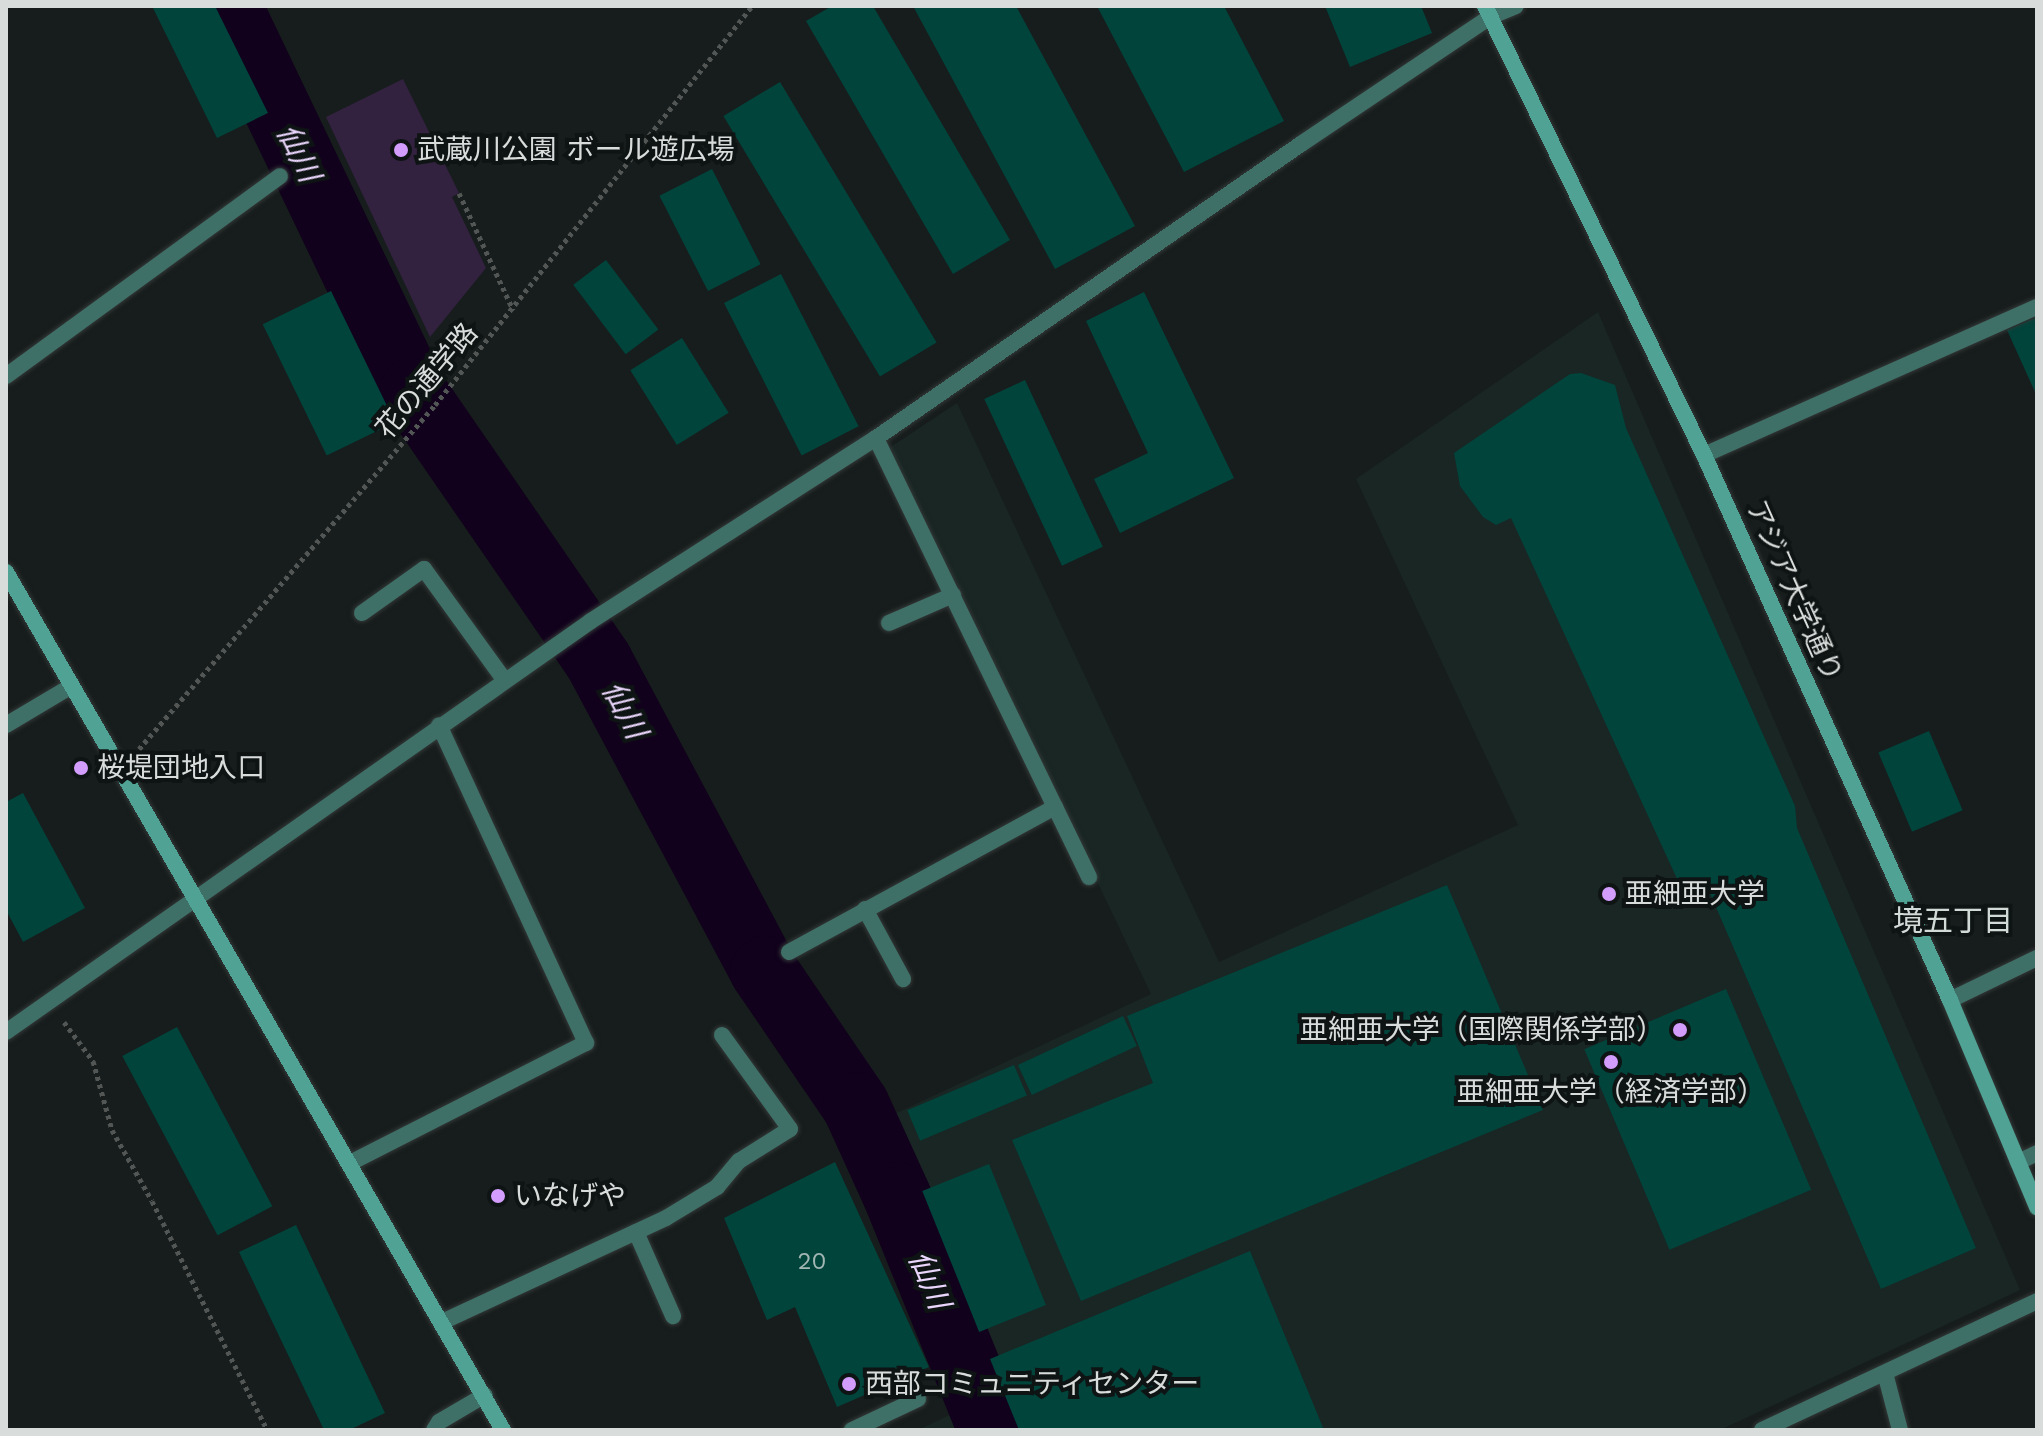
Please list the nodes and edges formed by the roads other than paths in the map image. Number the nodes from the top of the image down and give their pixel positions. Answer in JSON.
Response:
{"nodes":[{"id":1,"x":1516,"y":6,"type":"edge"},
{"id":2,"x":1488,"y":12,"type":"edge"},
{"id":3,"x":280,"y":176,"type":"dead end"},
{"id":4,"x":2037,"y":307,"type":"edge"},
{"id":5,"x":6,"y":376,"type":"edge"},
{"id":6,"x":876,"y":438,"type":"junction"},
{"id":7,"x":1704,"y":455,"type":"junction"},
{"id":8,"x":6,"y":572,"type":"edge"},
{"id":9,"x":953,"y":595,"type":"junction"},
{"id":10,"x":362,"y":613,"type":"dead end"},
{"id":11,"x":889,"y":623,"type":"dead end"},
{"id":12,"x":505,"y":681,"type":"junction"},
{"id":13,"x":70,"y":687,"type":"junction"},
{"id":14,"x":6,"y":725,"type":"edge"},
{"id":15,"x":439,"y":725,"type":"junction"},
{"id":16,"x":1055,"y":807,"type":"junction"},
{"id":17,"x":1089,"y":877,"type":"dead end"},
{"id":18,"x":193,"y":899,"type":"junction"},
{"id":19,"x":865,"y":909,"type":"junction"},
{"id":20,"x":789,"y":952,"type":"dead end"},
{"id":21,"x":2037,"y":958,"type":"edge"},
{"id":22,"x":903,"y":979,"type":"dead end"},
{"id":23,"x":1950,"y":1000,"type":"junction"},
{"id":24,"x":6,"y":1032,"type":"edge"},
{"id":25,"x":722,"y":1035,"type":"dead end"},
{"id":26,"x":2037,"y":1153,"type":"edge"},
{"id":27,"x":2018,"y":1162,"type":"junction"},
{"id":28,"x":350,"y":1163,"type":"junction"},
{"id":29,"x":2037,"y":1207,"type":"edge"},
{"id":30,"x":636,"y":1232,"type":"junction"},
{"id":31,"x":2037,"y":1301,"type":"edge"},
{"id":32,"x":673,"y":1316,"type":"dead end"},
{"id":33,"x":442,"y":1322,"type":"junction"},
{"id":34,"x":1885,"y":1373,"type":"junction"},
{"id":35,"x":485,"y":1395,"type":"junction"},
{"id":36,"x":918,"y":1399,"type":"dead end"},
{"id":37,"x":434,"y":1430,"type":"edge"},
{"id":38,"x":503,"y":1430,"type":"edge"},
{"id":39,"x":852,"y":1430,"type":"edge"},
{"id":40,"x":1762,"y":1430,"type":"edge"},
{"id":41,"x":1900,"y":1430,"type":"edge"}],
"edges":[{"from":1,"to":2,"type":"street"},
{"from":2,"to":6,"type":"street"},
{"from":2,"to":7,"type":"street","name":"アジア大学通り"},
{"from":3,"to":5,"type":"street"},
{"from":4,"to":7,"type":"street"},
{"from":6,"to":9,"type":"street"},
{"from":6,"to":12,"type":"street"},
{"from":7,"to":23,"type":"street","name":"アジア大学通り"},
{"from":8,"to":13,"type":"street"},
{"from":9,"to":11,"type":"street"},
{"from":9,"to":16,"type":"street"},
{"from":10,"to":12,"type":"street"},
{"from":12,"to":15,"type":"street"},
{"from":13,"to":14,"type":"street"},
{"from":13,"to":18,"type":"street"},
{"from":15,"to":18,"type":"street"},
{"from":15,"to":28,"type":"street"},
{"from":16,"to":17,"type":"street"},
{"from":16,"to":19,"type":"street"},
{"from":18,"to":24,"type":"street"},
{"from":18,"to":28,"type":"street"},
{"from":19,"to":20,"type":"street"},
{"from":19,"to":22,"type":"street"},
{"from":21,"to":23,"type":"street"},
{"from":23,"to":27,"type":"street","name":"アジア大学通り"},
{"from":25,"to":30,"type":"street"},
{"from":26,"to":27,"type":"street"},
{"from":27,"to":29,"type":"street","name":"アジア大学通り"},
{"from":28,"to":33,"type":"street"},
{"from":30,"to":32,"type":"street"},
{"from":30,"to":33,"type":"street"},
{"from":31,"to":34,"type":"street"},
{"from":33,"to":35,"type":"street"},
{"from":34,"to":40,"type":"street"},
{"from":34,"to":41,"type":"street"},
{"from":35,"to":37,"type":"street"},
{"from":35,"to":38,"type":"street"},
{"from":36,"to":39,"type":"street"}]}
